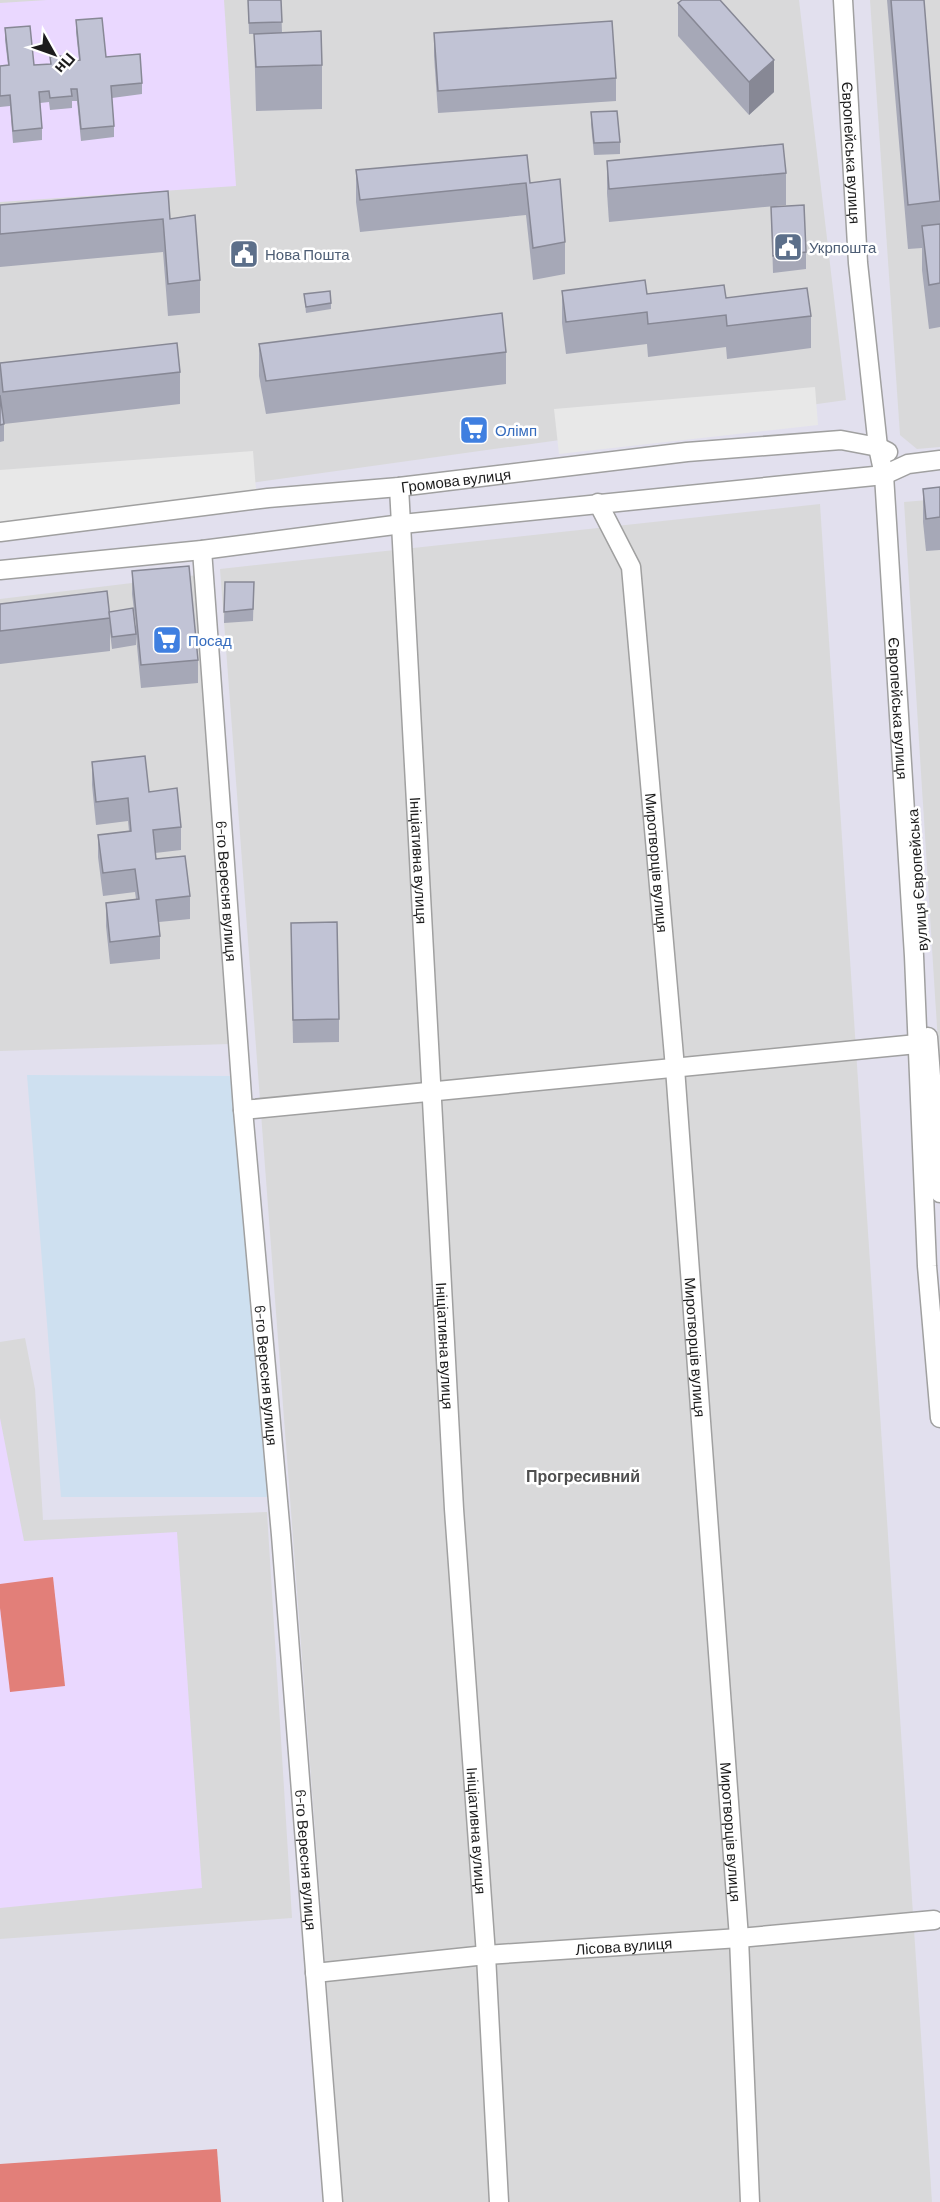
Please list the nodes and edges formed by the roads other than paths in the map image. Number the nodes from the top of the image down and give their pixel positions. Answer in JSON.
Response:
{"nodes":[{"id":1,"x":843,"y":0,"type":"edge"},
{"id":2,"x":878,"y":447,"type":"junction"},
{"id":3,"x":940,"y":460,"type":"edge"},
{"id":4,"x":908,"y":464,"type":"junction"},
{"id":5,"x":884,"y":475,"type":"junction"},
{"id":6,"x":399,"y":487,"type":"junction"},
{"id":7,"x":888,"y":496,"type":"dead end"},
{"id":8,"x":598,"y":502,"type":"junction"},
{"id":9,"x":402,"y":524,"type":"junction"},
{"id":10,"x":0,"y":532,"type":"edge"},
{"id":11,"x":202,"y":550,"type":"junction"},
{"id":12,"x":0,"y":570,"type":"edge"},
{"id":13,"x":917,"y":1044,"type":"junction"},
{"id":14,"x":675,"y":1068,"type":"junction"},
{"id":15,"x":431,"y":1092,"type":"junction"},
{"id":16,"x":243,"y":1110,"type":"junction"},
{"id":17,"x":940,"y":1193,"type":"edge"},
{"id":18,"x":940,"y":1418,"type":"edge"},
{"id":19,"x":934,"y":1920,"type":"dead end"},
{"id":20,"x":739,"y":1938,"type":"junction"},
{"id":21,"x":486,"y":1955,"type":"junction"},
{"id":22,"x":315,"y":1973,"type":"junction"},
{"id":23,"x":333,"y":2202,"type":"edge"},
{"id":24,"x":499,"y":2202,"type":"edge"},
{"id":25,"x":750,"y":2202,"type":"edge"}],
"edges":[{"from":1,"to":2,"type":"street","name":"Європейська вулиця"},
{"from":2,"to":4,"type":"street","name":"Громова вулиця"},
{"from":2,"to":5,"type":"street","name":"Європейська вулиця"},
{"from":2,"to":6,"type":"street","name":"Громова вулиця"},
{"from":3,"to":4,"type":"street"},
{"from":4,"to":5,"type":"street"},
{"from":5,"to":8,"type":"street"},
{"from":5,"to":13,"type":"street","name":"Європейська вулиця"},
{"from":6,"to":9,"type":"street","name":"Ініціативна вулиця"},
{"from":6,"to":10,"type":"street","name":"Громова вулиця"},
{"from":7,"to":17,"type":"street","name":"вулиця Європейська"},
{"from":8,"to":9,"type":"street"},
{"from":8,"to":14,"type":"street","name":"Миротворців вулиця"},
{"from":9,"to":11,"type":"street"},
{"from":9,"to":15,"type":"street","name":"Ініціативна вулиця"},
{"from":11,"to":12,"type":"street"},
{"from":11,"to":16,"type":"street","name":"6-го Вересня вулиця"},
{"from":13,"to":14,"type":"street"},
{"from":13,"to":18,"type":"street","name":"Європейська вулиця"},
{"from":14,"to":15,"type":"street"},
{"from":14,"to":20,"type":"street","name":"Миротворців вулиця"},
{"from":15,"to":16,"type":"street"},
{"from":15,"to":21,"type":"street","name":"Ініціативна вулиця"},
{"from":16,"to":22,"type":"street","name":"6-го Вересня вулиця"},
{"from":19,"to":20,"type":"street","name":"Лісова вулиця"},
{"from":20,"to":21,"type":"street","name":"Лісова вулиця"},
{"from":20,"to":25,"type":"street","name":"Миротворців вулиця"},
{"from":21,"to":22,"type":"street","name":"Лісова вулиця"},
{"from":21,"to":24,"type":"street","name":"Ініціативна вулиця"},
{"from":22,"to":23,"type":"street","name":"6-го Вересня вулиця"}]}
